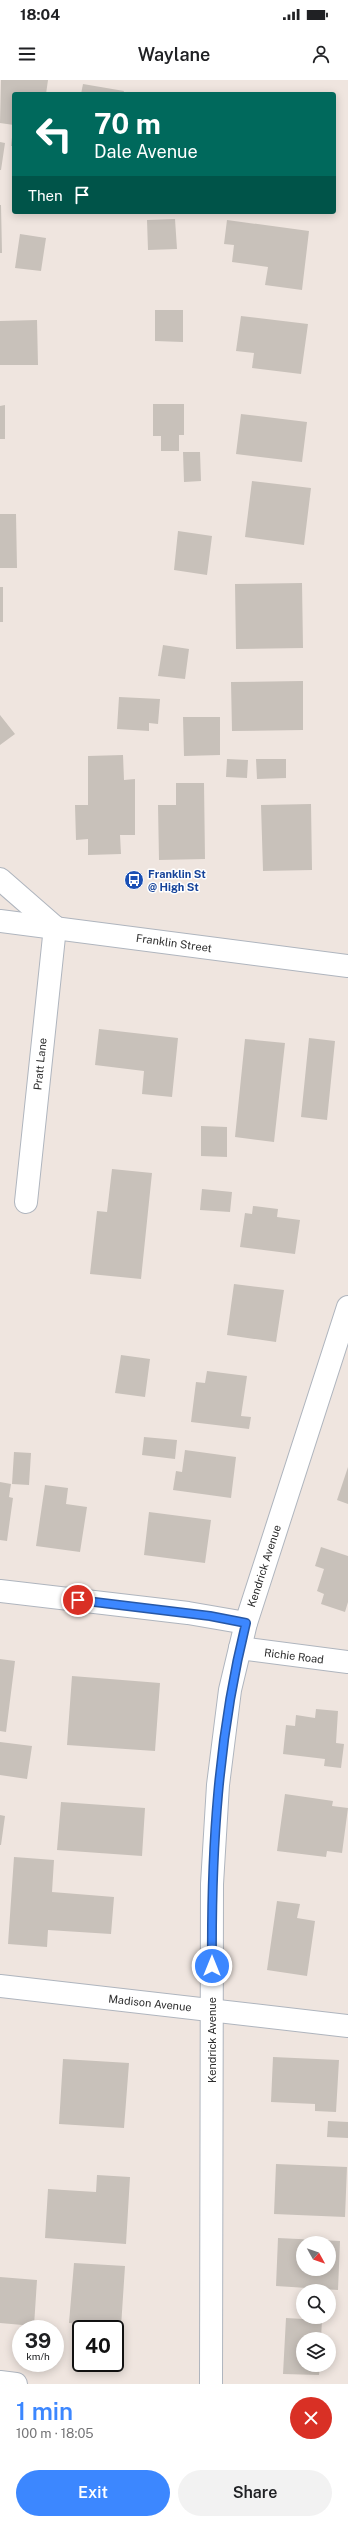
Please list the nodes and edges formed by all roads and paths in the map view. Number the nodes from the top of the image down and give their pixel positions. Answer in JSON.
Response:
{"nodes":[{"id":1,"x":0,"y":879,"type":"edge"},
{"id":2,"x":0,"y":921,"type":"edge"},
{"id":3,"x":55,"y":927,"type":"junction"},
{"id":4,"x":348,"y":966,"type":"edge"},
{"id":5,"x":26,"y":1202,"type":"dead end"},
{"id":6,"x":348,"y":1307,"type":"edge"},
{"id":7,"x":0,"y":1591,"type":"edge"},
{"id":8,"x":246,"y":1623,"type":"junction"},
{"id":9,"x":240,"y":1648,"type":"junction"},
{"id":10,"x":348,"y":1662,"type":"edge"},
{"id":11,"x":0,"y":1986,"type":"edge"},
{"id":12,"x":212,"y":2010,"type":"junction"},
{"id":13,"x":348,"y":2026,"type":"edge"},
{"id":14,"x":0,"y":2382,"type":"edge"},
{"id":15,"x":16,"y":2384,"type":"edge"},
{"id":16,"x":211,"y":2384,"type":"edge"}],
"edges":[{"from":1,"to":3,"type":"street"},
{"from":2,"to":3,"type":"street","name":"Franklin Street"},
{"from":3,"to":4,"type":"street","name":"Franklin Street"},
{"from":3,"to":5,"type":"street","name":"Pratt Lane"},
{"from":6,"to":8,"type":"street","name":"Kendrick Avenue"},
{"from":7,"to":8,"type":"street"},
{"from":8,"to":9,"type":"street","name":"Kendrick Avenue"},
{"from":9,"to":10,"type":"street","name":"Richie Road"},
{"from":9,"to":12,"type":"street","name":"Kendrick Avenue"},
{"from":11,"to":12,"type":"street","name":"Madison Avenue"},
{"from":12,"to":13,"type":"street","name":"Madison Avenue"},
{"from":12,"to":16,"type":"street","name":"Kendrick Avenue"},
{"from":14,"to":15,"type":"street"}]}
